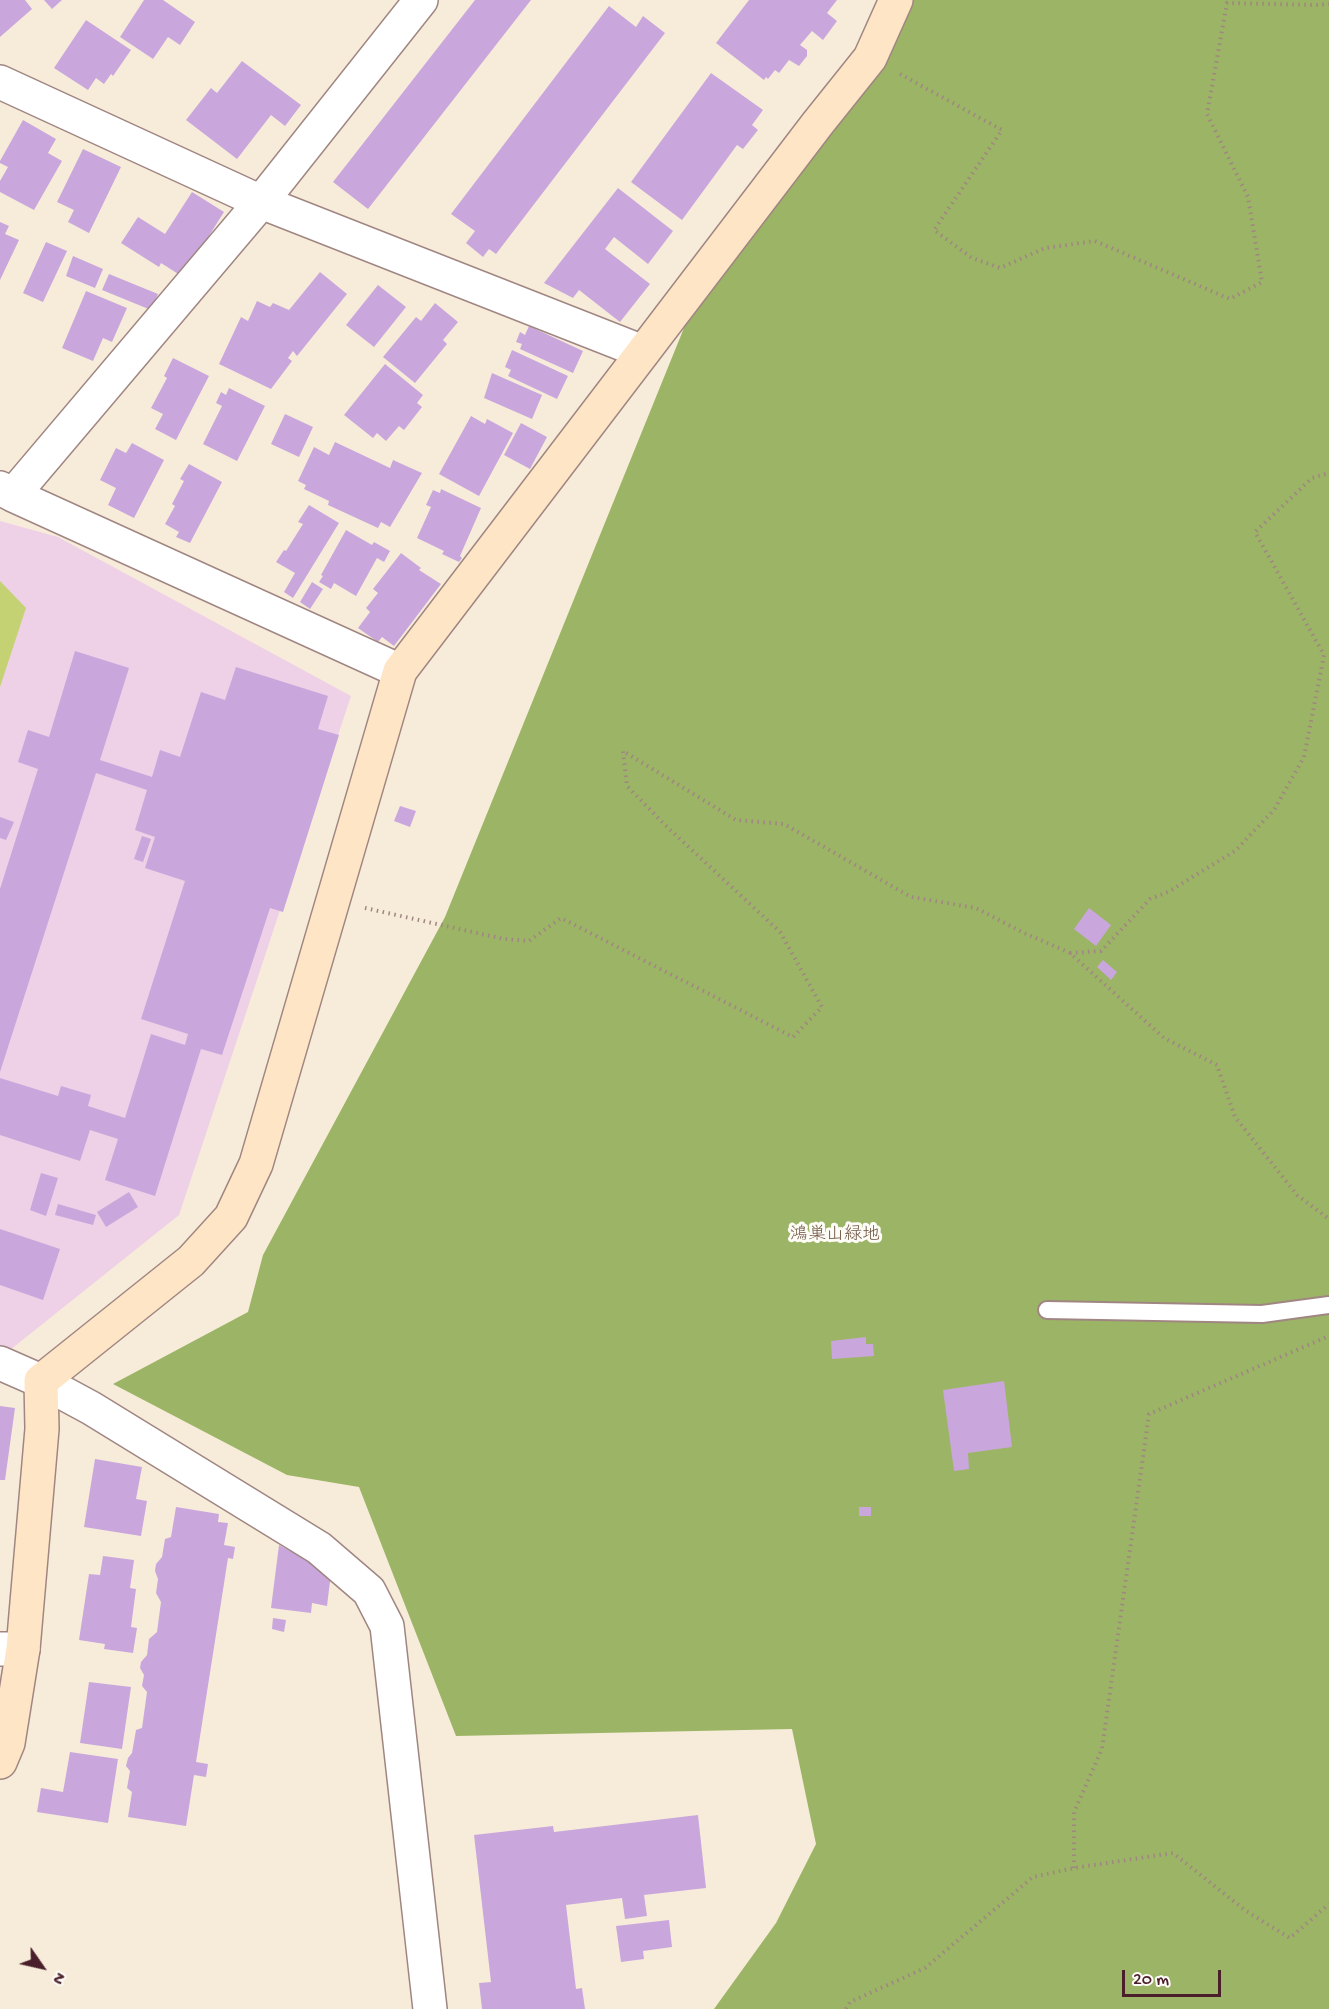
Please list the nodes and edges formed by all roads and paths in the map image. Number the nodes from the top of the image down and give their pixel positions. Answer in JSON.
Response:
{"nodes":[{"id":1,"x":421,"y":0,"type":"edge"},
{"id":2,"x":896,"y":0,"type":"edge"},
{"id":3,"x":1329,"y":4,"type":"edge"},
{"id":4,"x":870,"y":58,"type":"junction"},
{"id":5,"x":0,"y":82,"type":"edge"},
{"id":6,"x":261,"y":202,"type":"junction"},
{"id":7,"x":643,"y":352,"type":"junction"},
{"id":8,"x":1329,"y":473,"type":"edge"},
{"id":9,"x":6,"y":492,"type":"edge"},
{"id":10,"x":400,"y":671,"type":"junction"},
{"id":11,"x":333,"y":901,"type":"junction"},
{"id":12,"x":1070,"y":953,"type":"junction"},
{"id":13,"x":1329,"y":1219,"type":"edge"},
{"id":14,"x":1329,"y":1305,"type":"edge"},
{"id":15,"x":1047,"y":1310,"type":"dead end"},
{"id":16,"x":1329,"y":1336,"type":"edge"},
{"id":17,"x":0,"y":1363,"type":"edge"},
{"id":18,"x":40,"y":1381,"type":"junction"},
{"id":19,"x":11,"y":1649,"type":"edge"},
{"id":20,"x":0,"y":1762,"type":"edge"},
{"id":21,"x":1074,"y":1868,"type":"junction"},
{"id":22,"x":1329,"y":1904,"type":"edge"},
{"id":23,"x":430,"y":2009,"type":"edge"},
{"id":24,"x":846,"y":2009,"type":"edge"}],
"edges":[{"from":1,"to":6,"type":"street"},
{"from":2,"to":4,"type":"street"},
{"from":3,"to":4,"type":"path"},
{"from":4,"to":7,"type":"street"},
{"from":5,"to":6,"type":"street"},
{"from":6,"to":7,"type":"street"},
{"from":6,"to":9,"type":"street"},
{"from":7,"to":10,"type":"street"},
{"from":8,"to":12,"type":"path"},
{"from":9,"to":10,"type":"street"},
{"from":10,"to":11,"type":"street"},
{"from":11,"to":12,"type":"path"},
{"from":11,"to":18,"type":"street"},
{"from":12,"to":13,"type":"path"},
{"from":14,"to":15,"type":"lane"},
{"from":16,"to":21,"type":"path"},
{"from":17,"to":18,"type":"street"},
{"from":18,"to":19,"type":"street"},
{"from":18,"to":23,"type":"street"},
{"from":19,"to":20,"type":"street"},
{"from":21,"to":22,"type":"path"},
{"from":21,"to":24,"type":"path"}]}
